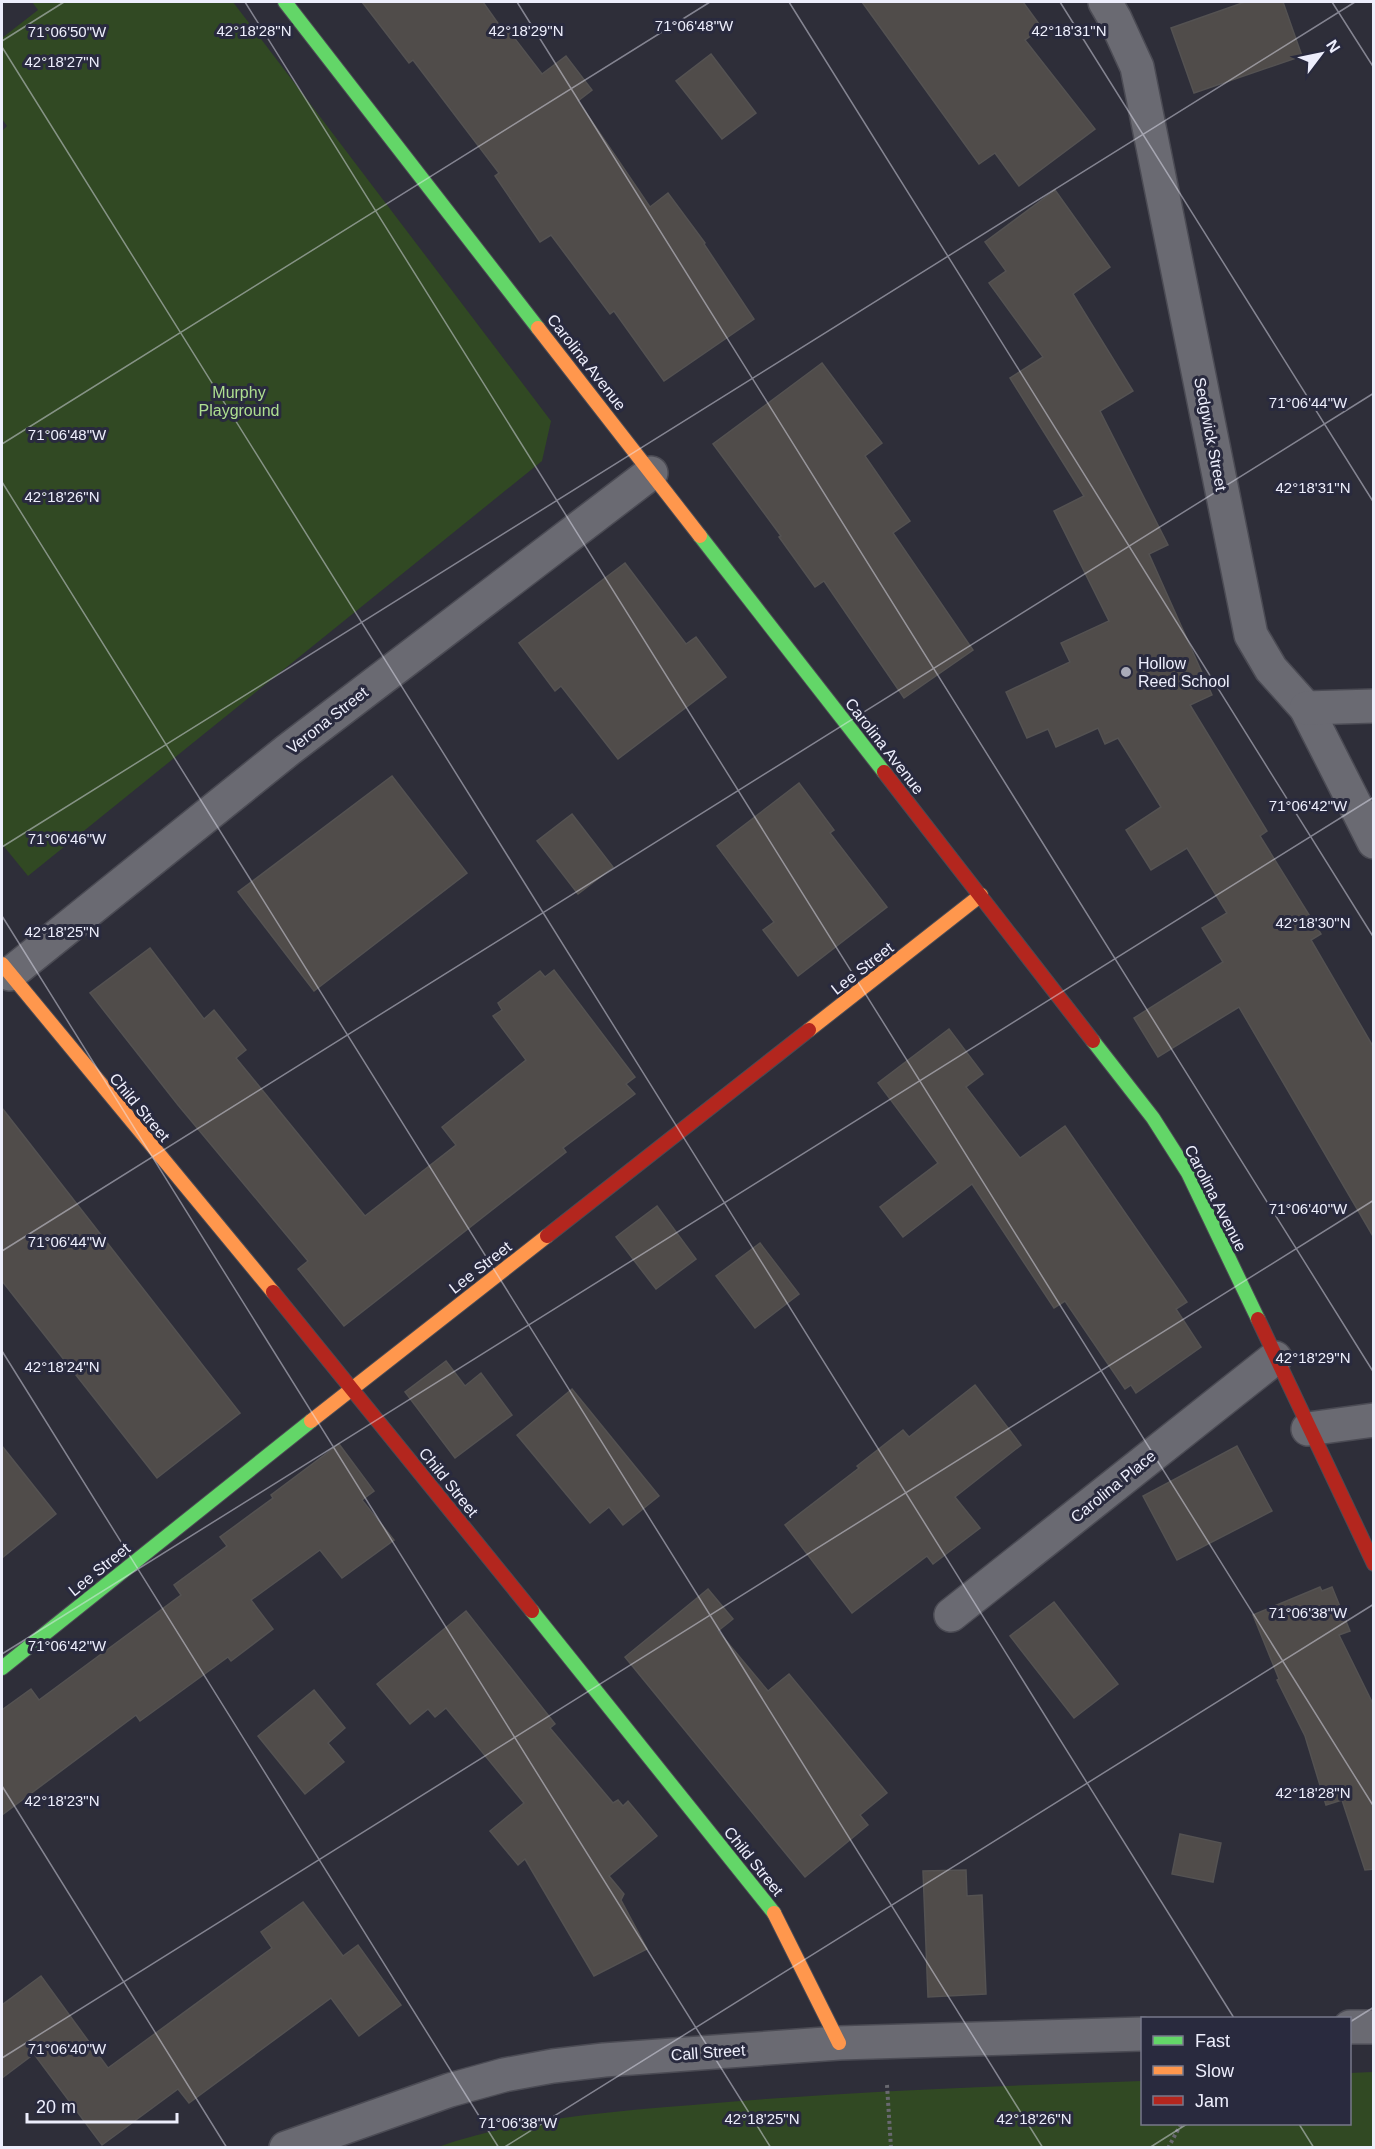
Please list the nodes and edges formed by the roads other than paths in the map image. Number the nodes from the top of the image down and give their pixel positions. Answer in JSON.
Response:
{"nodes":[{"id":1,"x":285,"y":2,"type":"edge"},
{"id":2,"x":1105,"y":2,"type":"edge"},
{"id":3,"x":651,"y":473,"type":"junction"},
{"id":4,"x":1374,"y":706,"type":"edge"},
{"id":5,"x":1306,"y":708,"type":"junction"},
{"id":6,"x":1374,"y":842,"type":"edge"},
{"id":7,"x":981,"y":895,"type":"junction"},
{"id":8,"x":6,"y":969,"type":"edge"},
{"id":9,"x":1275,"y":1358,"type":"junction"},
{"id":10,"x":351,"y":1388,"type":"junction"},
{"id":11,"x":1374,"y":1420,"type":"edge"},
{"id":12,"x":1308,"y":1429,"type":"junction"},
{"id":13,"x":1374,"y":1564,"type":"edge"},
{"id":14,"x":951,"y":1615,"type":"dead end"},
{"id":15,"x":2,"y":1668,"type":"edge"},
{"id":16,"x":1374,"y":2026,"type":"edge"},
{"id":17,"x":1351,"y":2027,"type":"edge"},
{"id":18,"x":1141,"y":2034,"type":"edge"},
{"id":19,"x":839,"y":2043,"type":"junction"},
{"id":20,"x":286,"y":2148,"type":"edge"}],
"edges":[{"from":1,"to":3,"type":"street","name":"Carolina Avenue"},
{"from":2,"to":5,"type":"street","name":"Sedgwick Street"},
{"from":3,"to":7,"type":"street","name":"Carolina Avenue"},
{"from":3,"to":8,"type":"street","name":"Verona Street"},
{"from":4,"to":5,"type":"street"},
{"from":5,"to":6,"type":"street","name":"Sedgwick Street"},
{"from":7,"to":9,"type":"street","name":"Carolina Avenue"},
{"from":7,"to":10,"type":"street","name":"Lee Street"},
{"from":8,"to":10,"type":"street","name":"Child Street"},
{"from":9,"to":12,"type":"street","name":"Carolina Avenue"},
{"from":9,"to":14,"type":"street","name":"Carolina Place"},
{"from":10,"to":15,"type":"street","name":"Lee Street"},
{"from":10,"to":19,"type":"street","name":"Child Street"},
{"from":11,"to":12,"type":"street"},
{"from":12,"to":13,"type":"street","name":"Carolina Avenue"},
{"from":16,"to":17,"type":"street"},
{"from":18,"to":19,"type":"street","name":"Call Street"},
{"from":19,"to":20,"type":"street","name":"Call Street"}]}
